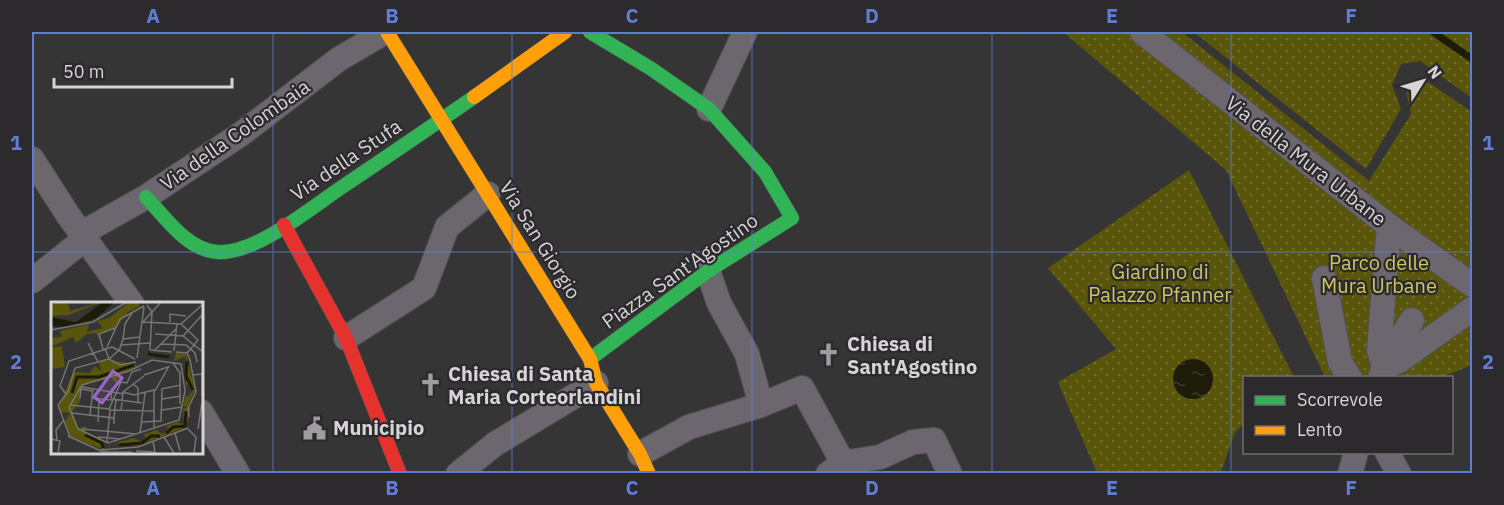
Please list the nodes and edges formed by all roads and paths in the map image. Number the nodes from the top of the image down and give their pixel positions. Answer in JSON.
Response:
{"nodes":[{"id":1,"x":386,"y":32,"type":"edge"},
{"id":2,"x":565,"y":32,"type":"edge"},
{"id":3,"x":590,"y":32,"type":"edge"},
{"id":4,"x":745,"y":32,"type":"edge"},
{"id":5,"x":1142,"y":32,"type":"edge"},
{"id":6,"x":709,"y":109,"type":"junction"},
{"id":7,"x":440,"y":122,"type":"junction"},
{"id":8,"x":32,"y":159,"type":"edge"},
{"id":9,"x":488,"y":194,"type":"junction"},
{"id":10,"x":146,"y":197,"type":"junction"},
{"id":11,"x":284,"y":225,"type":"junction"},
{"id":12,"x":1389,"y":226,"type":"junction"},
{"id":13,"x":84,"y":236,"type":"junction"},
{"id":14,"x":708,"y":271,"type":"junction"},
{"id":15,"x":1324,"y":278,"type":"dead end"},
{"id":16,"x":32,"y":281,"type":"edge"},
{"id":17,"x":1473,"y":285,"type":"edge"},
{"id":18,"x":131,"y":302,"type":"edge"},
{"id":19,"x":1473,"y":309,"type":"edge"},
{"id":20,"x":1412,"y":320,"type":"dead end"},
{"id":21,"x":346,"y":338,"type":"junction"},
{"id":22,"x":591,"y":359,"type":"junction"},
{"id":23,"x":1382,"y":372,"type":"edge"},
{"id":24,"x":1349,"y":376,"type":"edge"},
{"id":25,"x":596,"y":383,"type":"junction"},
{"id":26,"x":761,"y":405,"type":"junction"},
{"id":27,"x":202,"y":414,"type":"edge"},
{"id":28,"x":1356,"y":454,"type":"edge"},
{"id":29,"x":1388,"y":454,"type":"edge"},
{"id":30,"x":644,"y":464,"type":"edge"},
{"id":31,"x":836,"y":468,"type":"edge"},
{"id":32,"x":238,"y":474,"type":"edge"},
{"id":33,"x":400,"y":474,"type":"edge"},
{"id":34,"x":458,"y":474,"type":"edge"},
{"id":35,"x":950,"y":474,"type":"edge"},
{"id":36,"x":1350,"y":474,"type":"edge"},
{"id":37,"x":1399,"y":474,"type":"edge"}],
"edges":[{"from":1,"to":7,"type":"street","name":"Via San Giorgio"},
{"from":1,"to":10,"type":"street","name":"Via della Colombaia"},
{"from":2,"to":7,"type":"street","name":"Via della Stufa"},
{"from":3,"to":6,"type":"street"},
{"from":4,"to":6,"type":"street"},
{"from":5,"to":12,"type":"street","name":"Via della Mura Urbane"},
{"from":6,"to":14,"type":"street","name":"Piazza Sant'Agostino"},
{"from":7,"to":9,"type":"street","name":"Via San Giorgio"},
{"from":7,"to":11,"type":"street","name":"Via della Stufa"},
{"from":8,"to":13,"type":"street"},
{"from":9,"to":21,"type":"street"},
{"from":9,"to":22,"type":"street","name":"Via San Giorgio"},
{"from":10,"to":11,"type":"street","name":"Via della Stufa"},
{"from":10,"to":13,"type":"street","name":"Via della Colombaia"},
{"from":11,"to":21,"type":"street"},
{"from":12,"to":17,"type":"street","name":"Via della Mura Urbane"},
{"from":12,"to":23,"type":"street"},
{"from":13,"to":16,"type":"street","name":"Via della Colombaia"},
{"from":13,"to":18,"type":"street"},
{"from":14,"to":22,"type":"street","name":"Piazza Sant'Agostino"},
{"from":14,"to":26,"type":"street"},
{"from":15,"to":24,"type":"street"},
{"from":19,"to":23,"type":"street"},
{"from":20,"to":23,"type":"street"},
{"from":21,"to":33,"type":"street"},
{"from":22,"to":25,"type":"street","name":"Via San Giorgio"},
{"from":25,"to":30,"type":"street","name":"Via San Giorgio"},
{"from":25,"to":34,"type":"street"},
{"from":26,"to":30,"type":"street"},
{"from":26,"to":31,"type":"street"},
{"from":27,"to":32,"type":"street"},
{"from":28,"to":36,"type":"street"},
{"from":29,"to":37,"type":"street"},
{"from":31,"to":35,"type":"street"}]}
